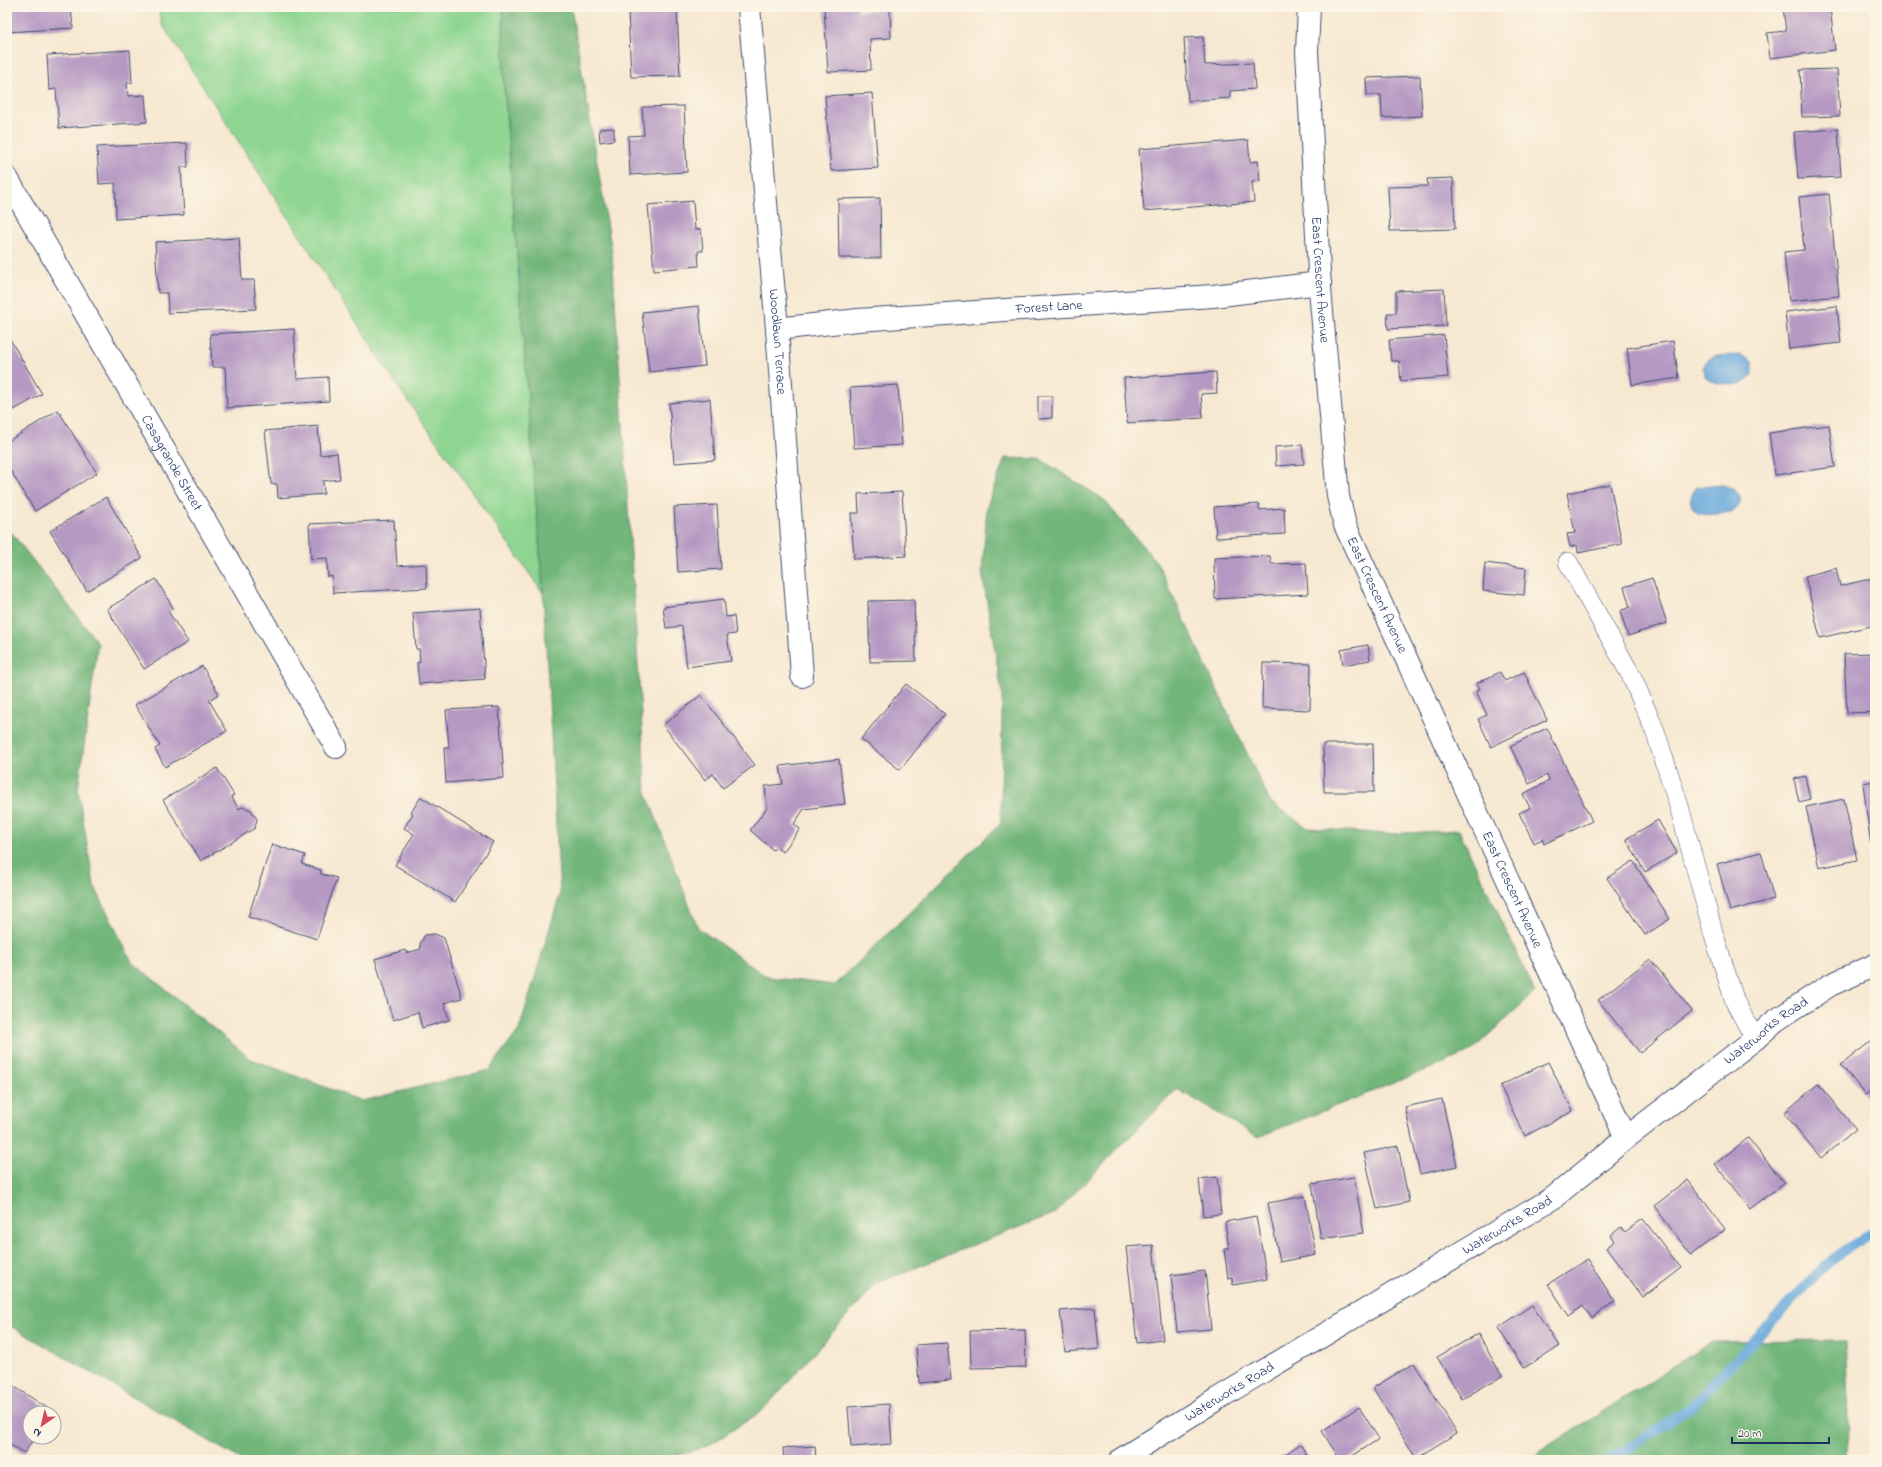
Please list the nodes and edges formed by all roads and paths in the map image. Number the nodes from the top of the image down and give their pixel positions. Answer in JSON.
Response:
{"nodes":[{"id":1,"x":749,"y":7,"type":"edge"},
{"id":2,"x":1309,"y":7,"type":"edge"},
{"id":3,"x":7,"y":178,"type":"edge"},
{"id":4,"x":1320,"y":283,"type":"junction"},
{"id":5,"x":777,"y":329,"type":"junction"},
{"id":6,"x":1568,"y":562,"type":"dead end"},
{"id":7,"x":802,"y":676,"type":"dead end"},
{"id":8,"x":336,"y":747,"type":"dead end"},
{"id":9,"x":1875,"y":965,"type":"edge"},
{"id":10,"x":1755,"y":1039,"type":"junction"},
{"id":11,"x":1626,"y":1138,"type":"junction"},
{"id":12,"x":1120,"y":1460,"type":"edge"}],
"edges":[{"from":1,"to":5,"type":"street","name":"Woodlawn Terrace"},
{"from":2,"to":4,"type":"street","name":"East Crescent Avenue"},
{"from":3,"to":8,"type":"street","name":"Casagrande Street"},
{"from":4,"to":5,"type":"street","name":"Forest Lane"},
{"from":4,"to":11,"type":"street","name":"East Crescent Avenue"},
{"from":5,"to":7,"type":"street","name":"Woodlawn Terrace"},
{"from":6,"to":10,"type":"lane"},
{"from":9,"to":10,"type":"street","name":"Waterworks Road"},
{"from":10,"to":11,"type":"street","name":"Waterworks Road"},
{"from":11,"to":12,"type":"street","name":"Waterworks Road"}]}
